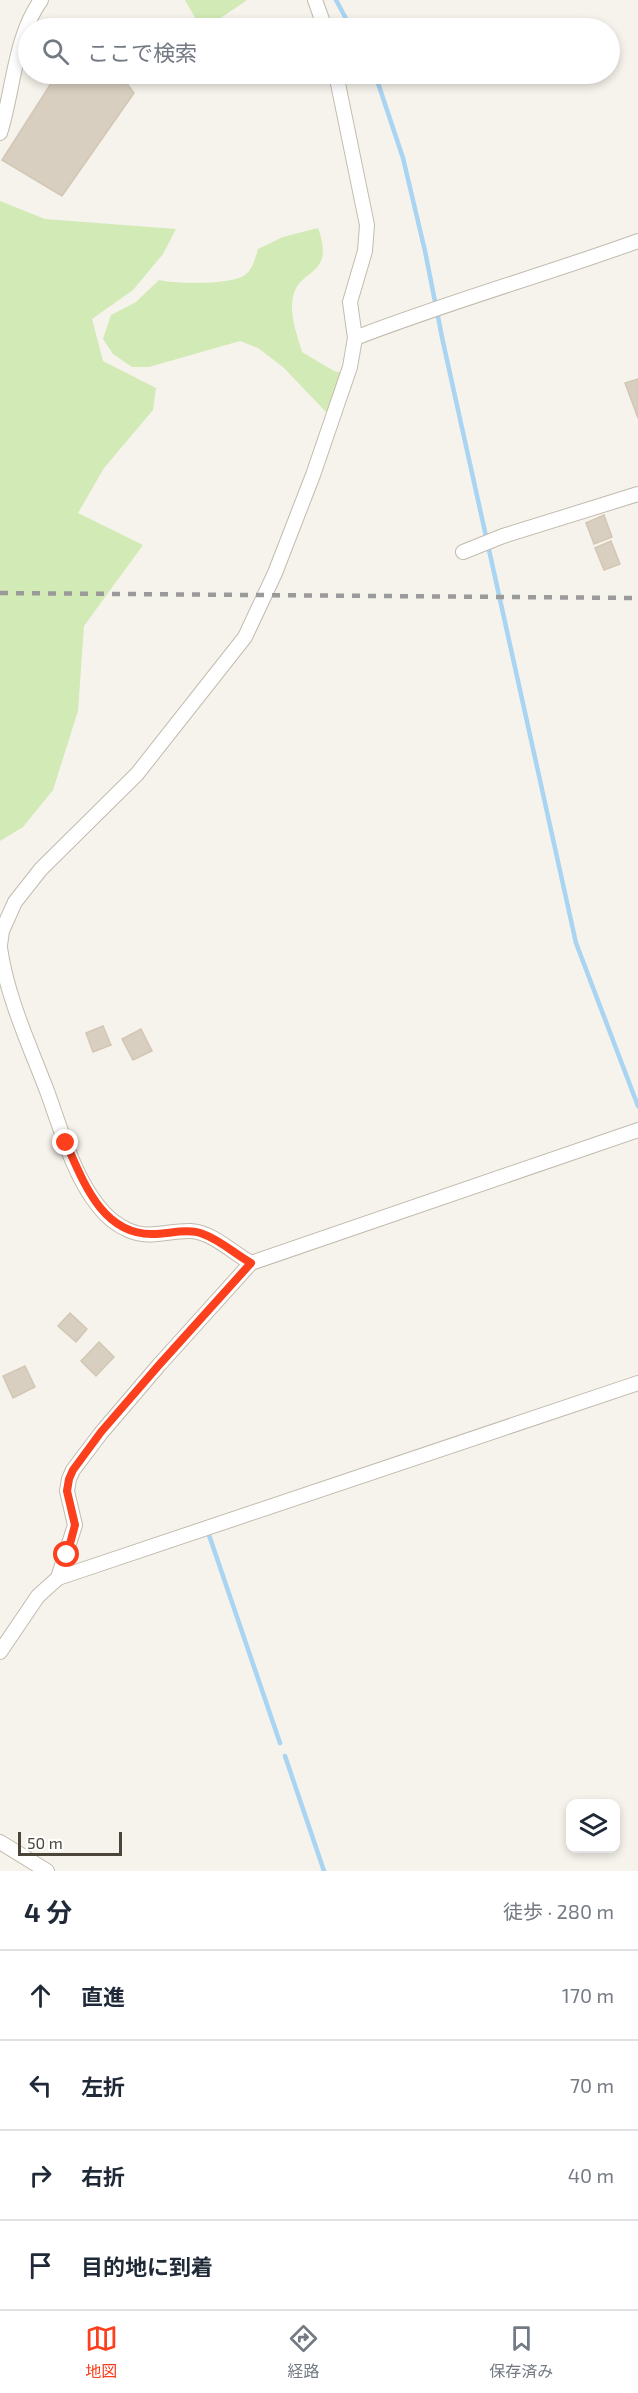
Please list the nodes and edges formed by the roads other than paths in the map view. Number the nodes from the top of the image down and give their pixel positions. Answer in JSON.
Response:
{"nodes":[{"id":1,"x":41,"y":0,"type":"edge"},
{"id":2,"x":315,"y":0,"type":"edge"},
{"id":3,"x":29,"y":18,"type":"edge"},
{"id":4,"x":322,"y":18,"type":"edge"},
{"id":5,"x":18,"y":61,"type":"edge"},
{"id":6,"x":338,"y":84,"type":"edge"},
{"id":7,"x":0,"y":133,"type":"edge"},
{"id":8,"x":638,"y":241,"type":"edge"},
{"id":9,"x":355,"y":338,"type":"junction"},
{"id":10,"x":638,"y":494,"type":"edge"},
{"id":11,"x":463,"y":552,"type":"dead end"},
{"id":12,"x":0,"y":946,"type":"edge"},
{"id":13,"x":633,"y":1132,"type":"edge"},
{"id":14,"x":251,"y":1263,"type":"junction"},
{"id":15,"x":638,"y":1383,"type":"edge"},
{"id":16,"x":58,"y":1578,"type":"junction"},
{"id":17,"x":0,"y":1652,"type":"edge"},
{"id":18,"x":0,"y":1842,"type":"edge"},
{"id":19,"x":47,"y":1871,"type":"edge"}],
"edges":[{"from":1,"to":3,"type":"street"},
{"from":2,"to":4,"type":"street"},
{"from":5,"to":7,"type":"street"},
{"from":6,"to":9,"type":"street"},
{"from":8,"to":9,"type":"street"},
{"from":9,"to":12,"type":"street"},
{"from":10,"to":11,"type":"street"},
{"from":12,"to":14,"type":"street"},
{"from":13,"to":14,"type":"street"},
{"from":14,"to":16,"type":"street"},
{"from":15,"to":16,"type":"street"},
{"from":16,"to":17,"type":"street"},
{"from":18,"to":19,"type":"street"}]}
